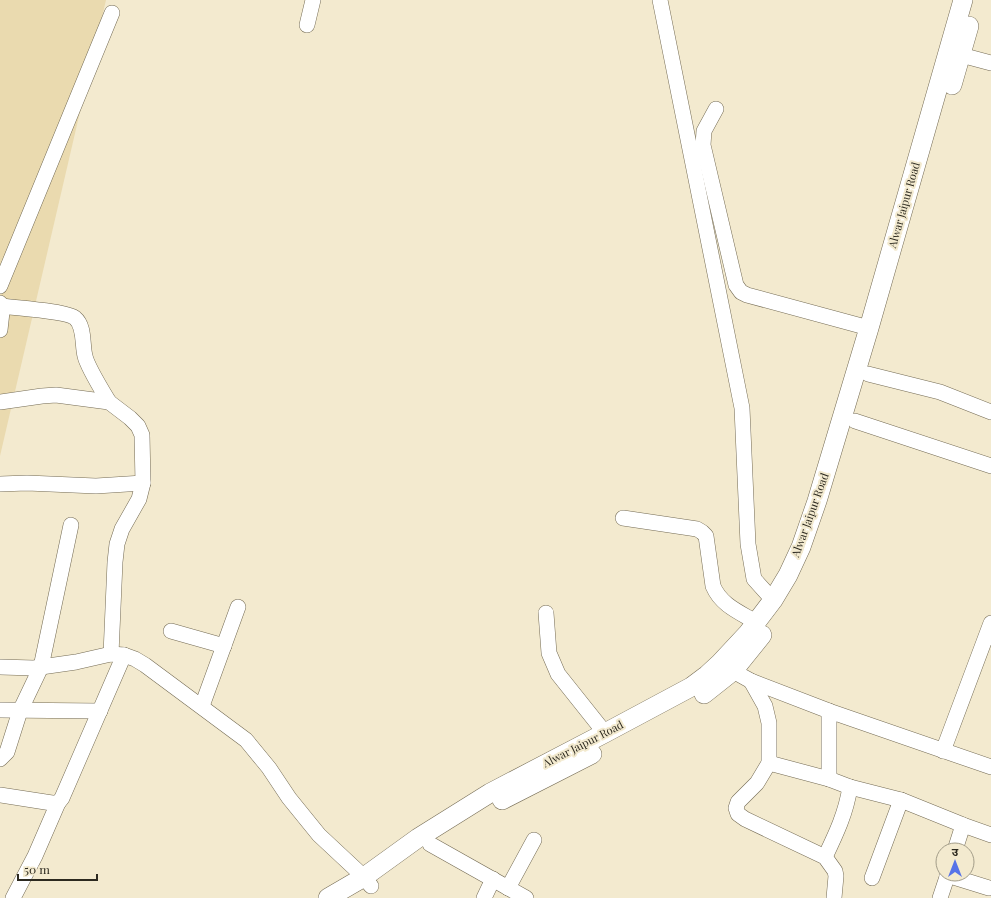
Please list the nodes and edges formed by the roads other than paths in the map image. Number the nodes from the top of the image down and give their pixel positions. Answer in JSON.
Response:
{"nodes":[{"id":1,"x":313,"y":0,"type":"edge"},
{"id":2,"x":660,"y":0,"type":"edge"},
{"id":3,"x":963,"y":0,"type":"edge"},
{"id":4,"x":976,"y":0,"type":"edge"},
{"id":5,"x":112,"y":13,"type":"dead end"},
{"id":6,"x":307,"y":25,"type":"dead end"},
{"id":7,"x":961,"y":54,"type":"junction"},
{"id":8,"x":991,"y":63,"type":"edge"},
{"id":9,"x":716,"y":109,"type":"dead end"},
{"id":10,"x":0,"y":286,"type":"edge"},
{"id":11,"x":1,"y":304,"type":"edge"},
{"id":12,"x":869,"y":328,"type":"junction"},
{"id":13,"x":0,"y":330,"type":"edge"},
{"id":14,"x":861,"y":385,"type":"junction"},
{"id":15,"x":0,"y":402,"type":"edge"},
{"id":16,"x":109,"y":402,"type":"junction"},
{"id":17,"x":991,"y":412,"type":"edge"},
{"id":18,"x":855,"y":421,"type":"junction"},
{"id":19,"x":991,"y":466,"type":"edge"},
{"id":20,"x":143,"y":483,"type":"junction"},
{"id":21,"x":0,"y":484,"type":"edge"},
{"id":22,"x":624,"y":518,"type":"dead end"},
{"id":23,"x":71,"y":525,"type":"dead end"},
{"id":24,"x":773,"y":600,"type":"junction"},
{"id":25,"x":238,"y":607,"type":"dead end"},
{"id":26,"x":546,"y":613,"type":"dead end"},
{"id":27,"x":756,"y":622,"type":"junction"},
{"id":28,"x":991,"y":623,"type":"edge"},
{"id":29,"x":171,"y":631,"type":"dead end"},
{"id":30,"x":224,"y":646,"type":"junction"},
{"id":31,"x":117,"y":654,"type":"junction"},
{"id":32,"x":0,"y":667,"type":"edge"},
{"id":33,"x":41,"y":667,"type":"junction"},
{"id":34,"x":726,"y":667,"type":"junction"},
{"id":35,"x":751,"y":681,"type":"junction"},
{"id":36,"x":202,"y":706,"type":"junction"},
{"id":37,"x":0,"y":710,"type":"edge"},
{"id":38,"x":20,"y":711,"type":"junction"},
{"id":39,"x":100,"y":711,"type":"junction"},
{"id":40,"x":829,"y":711,"type":"junction"},
{"id":41,"x":605,"y":733,"type":"junction"},
{"id":42,"x":943,"y":752,"type":"junction"},
{"id":43,"x":0,"y":759,"type":"edge"},
{"id":44,"x":769,"y":763,"type":"junction"},
{"id":45,"x":991,"y":767,"type":"edge"},
{"id":46,"x":829,"y":779,"type":"junction"},
{"id":47,"x":850,"y":787,"type":"junction"},
{"id":48,"x":0,"y":795,"type":"edge"},
{"id":49,"x":901,"y":800,"type":"junction"},
{"id":50,"x":58,"y":803,"type":"junction"},
{"id":51,"x":963,"y":825,"type":"junction"},
{"id":52,"x":991,"y":835,"type":"edge"},
{"id":53,"x":534,"y":840,"type":"dead end"},
{"id":54,"x":958,"y":842,"type":"edge"},
{"id":55,"x":430,"y":844,"type":"junction"},
{"id":56,"x":825,"y":858,"type":"junction"},
{"id":57,"x":872,"y":878,"type":"dead end"},
{"id":58,"x":493,"y":879,"type":"junction"},
{"id":59,"x":367,"y":882,"type":"junction"},
{"id":60,"x":946,"y":882,"type":"edge"},
{"id":61,"x":967,"y":882,"type":"edge"},
{"id":62,"x":508,"y":888,"type":"junction"},
{"id":63,"x":988,"y":890,"type":"edge"},
{"id":64,"x":13,"y":898,"type":"edge"},
{"id":65,"x":328,"y":898,"type":"edge"},
{"id":66,"x":351,"y":898,"type":"edge"},
{"id":67,"x":484,"y":898,"type":"edge"},
{"id":68,"x":526,"y":898,"type":"edge"},
{"id":69,"x":834,"y":898,"type":"edge"},
{"id":70,"x":940,"y":898,"type":"edge"}],
"edges":[{"from":1,"to":6,"type":"street"},
{"from":2,"to":24,"type":"street"},
{"from":3,"to":12,"type":"main road","name":"Alwar Jaipur Road"},
{"from":4,"to":7,"type":"main road","name":"Alwar Jaipur Road"},
{"from":5,"to":10,"type":"street"},
{"from":7,"to":8,"type":"street"},
{"from":7,"to":14,"type":"main road","name":"Alwar Jaipur Road"},
{"from":9,"to":12,"type":"street"},
{"from":11,"to":13,"type":"street"},
{"from":11,"to":16,"type":"street"},
{"from":12,"to":14,"type":"main road","name":"Alwar Jaipur Road"},
{"from":14,"to":17,"type":"street"},
{"from":14,"to":18,"type":"main road","name":"Alwar Jaipur Road"},
{"from":14,"to":24,"type":"main road","name":"Alwar Jaipur Road"},
{"from":15,"to":16,"type":"street"},
{"from":16,"to":20,"type":"street"},
{"from":18,"to":19,"type":"street"},
{"from":18,"to":34,"type":"main road","name":"Alwar Jaipur Road"},
{"from":20,"to":21,"type":"street"},
{"from":20,"to":31,"type":"street"},
{"from":22,"to":27,"type":"street"},
{"from":23,"to":33,"type":"street"},
{"from":24,"to":27,"type":"main road","name":"Alwar Jaipur Road"},
{"from":25,"to":30,"type":"street"},
{"from":26,"to":41,"type":"street"},
{"from":27,"to":34,"type":"main road","name":"Alwar Jaipur Road"},
{"from":28,"to":42,"type":"street"},
{"from":29,"to":30,"type":"street"},
{"from":30,"to":36,"type":"street"},
{"from":31,"to":33,"type":"street"},
{"from":31,"to":36,"type":"street"},
{"from":31,"to":39,"type":"street"},
{"from":32,"to":33,"type":"street"},
{"from":33,"to":38,"type":"street"},
{"from":34,"to":35,"type":"street"},
{"from":34,"to":41,"type":"main road","name":"Alwar Jaipur Road"},
{"from":34,"to":55,"type":"main road","name":"Alwar Jaipur Road"},
{"from":35,"to":40,"type":"street"},
{"from":35,"to":44,"type":"street"},
{"from":36,"to":59,"type":"street"},
{"from":37,"to":38,"type":"street"},
{"from":38,"to":39,"type":"street"},
{"from":38,"to":43,"type":"street"},
{"from":39,"to":50,"type":"street"},
{"from":40,"to":42,"type":"street"},
{"from":40,"to":46,"type":"street"},
{"from":41,"to":59,"type":"main road","name":"Alwar Jaipur Road"},
{"from":42,"to":45,"type":"street"},
{"from":44,"to":46,"type":"street"},
{"from":44,"to":56,"type":"street"},
{"from":46,"to":47,"type":"street"},
{"from":47,"to":49,"type":"street"},
{"from":47,"to":56,"type":"street"},
{"from":48,"to":50,"type":"street"},
{"from":49,"to":51,"type":"street"},
{"from":49,"to":57,"type":"street"},
{"from":50,"to":64,"type":"street"},
{"from":51,"to":52,"type":"street"},
{"from":51,"to":54,"type":"street"},
{"from":53,"to":62,"type":"street"},
{"from":55,"to":58,"type":"street"},
{"from":55,"to":59,"type":"main road","name":"Alwar Jaipur Road"},
{"from":56,"to":69,"type":"street"},
{"from":58,"to":62,"type":"street"},
{"from":58,"to":67,"type":"street"},
{"from":59,"to":65,"type":"main road","name":"Alwar Jaipur Road"},
{"from":59,"to":66,"type":"main road","name":"Alwar Jaipur Road"},
{"from":60,"to":70,"type":"street"},
{"from":61,"to":63,"type":"street"},
{"from":62,"to":68,"type":"street"}]}
